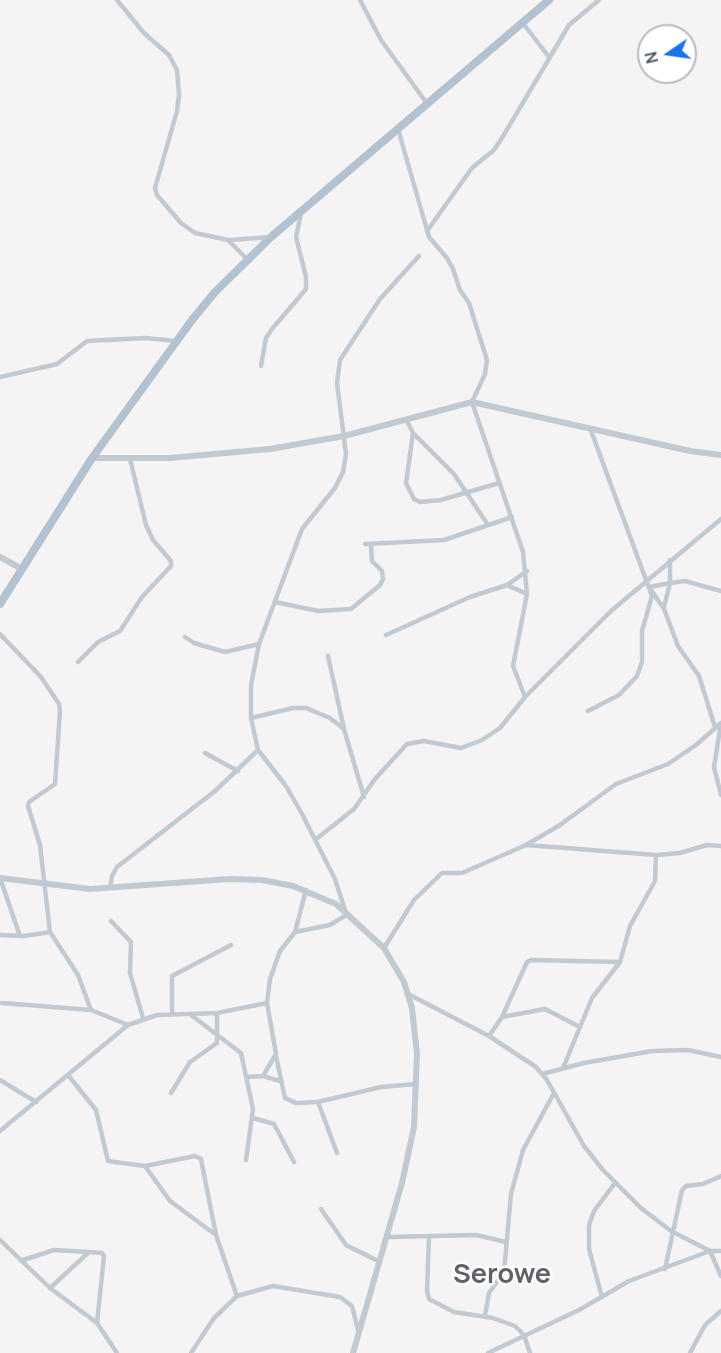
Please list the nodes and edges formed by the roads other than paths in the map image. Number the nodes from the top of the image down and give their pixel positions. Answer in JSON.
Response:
{"nodes":[{"id":1,"x":117,"y":0,"type":"edge"},
{"id":2,"x":360,"y":0,"type":"edge"},
{"id":3,"x":549,"y":0,"type":"edge"},
{"id":4,"x":599,"y":0,"type":"edge"},
{"id":5,"x":522,"y":22,"type":"junction"},
{"id":6,"x":549,"y":57,"type":"junction"},
{"id":7,"x":428,"y":105,"type":"junction"},
{"id":8,"x":398,"y":129,"type":"junction"},
{"id":9,"x":301,"y":213,"type":"junction"},
{"id":10,"x":427,"y":231,"type":"junction"},
{"id":11,"x":271,"y":237,"type":"junction"},
{"id":12,"x":228,"y":240,"type":"junction"},
{"id":13,"x":419,"y":256,"type":"dead end"},
{"id":14,"x":246,"y":258,"type":"junction"},
{"id":15,"x":176,"y":341,"type":"junction"},
{"id":16,"x":261,"y":366,"type":"dead end"},
{"id":17,"x":0,"y":377,"type":"edge"},
{"id":18,"x":472,"y":402,"type":"junction"},
{"id":19,"x":406,"y":419,"type":"junction"},
{"id":20,"x":590,"y":428,"type":"junction"},
{"id":21,"x":413,"y":433,"type":"junction"},
{"id":22,"x":344,"y":436,"type":"junction"},
{"id":23,"x":721,"y":455,"type":"edge"},
{"id":24,"x":92,"y":458,"type":"junction"},
{"id":25,"x":130,"y":459,"type":"junction"},
{"id":26,"x":499,"y":483,"type":"junction"},
{"id":27,"x":468,"y":493,"type":"junction"},
{"id":28,"x":512,"y":517,"type":"junction"},
{"id":29,"x":721,"y":519,"type":"edge"},
{"id":30,"x":488,"y":525,"type":"junction"},
{"id":31,"x":0,"y":557,"type":"edge"},
{"id":32,"x":670,"y":560,"type":"junction"},
{"id":33,"x":22,"y":569,"type":"junction"},
{"id":34,"x":527,"y":571,"type":"junction"},
{"id":35,"x":646,"y":580,"type":"junction"},
{"id":36,"x":669,"y":584,"type":"junction"},
{"id":37,"x":507,"y":585,"type":"junction"},
{"id":38,"x":650,"y":589,"type":"junction"},
{"id":39,"x":721,"y":591,"type":"edge"},
{"id":40,"x":527,"y":594,"type":"junction"},
{"id":41,"x":275,"y":602,"type":"junction"},
{"id":42,"x":0,"y":604,"type":"edge"},
{"id":43,"x":664,"y":609,"type":"junction"},
{"id":44,"x":0,"y":634,"type":"edge"},
{"id":45,"x":386,"y":635,"type":"dead end"},
{"id":46,"x":185,"y":637,"type":"dead end"},
{"id":47,"x":259,"y":644,"type":"junction"},
{"id":48,"x":328,"y":656,"type":"dead end"},
{"id":49,"x":78,"y":662,"type":"dead end"},
{"id":50,"x":525,"y":697,"type":"junction"},
{"id":51,"x":588,"y":711,"type":"dead end"},
{"id":52,"x":251,"y":718,"type":"junction"},
{"id":53,"x":721,"y":723,"type":"edge"},
{"id":54,"x":715,"y":727,"type":"junction"},
{"id":55,"x":344,"y":729,"type":"junction"},
{"id":56,"x":258,"y":750,"type":"junction"},
{"id":57,"x":205,"y":753,"type":"dead end"},
{"id":58,"x":238,"y":771,"type":"junction"},
{"id":59,"x":721,"y":795,"type":"edge"},
{"id":60,"x":364,"y":797,"type":"junction"},
{"id":61,"x":315,"y":840,"type":"junction"},
{"id":62,"x":526,"y":845,"type":"junction"},
{"id":63,"x":721,"y":846,"type":"edge"},
{"id":64,"x":657,"y":855,"type":"junction"},
{"id":65,"x":0,"y":878,"type":"edge"},
{"id":66,"x":44,"y":884,"type":"junction"},
{"id":67,"x":110,"y":888,"type":"junction"},
{"id":68,"x":306,"y":890,"type":"junction"},
{"id":69,"x":347,"y":912,"type":"junction"},
{"id":70,"x":111,"y":921,"type":"dead end"},
{"id":71,"x":50,"y":932,"type":"junction"},
{"id":72,"x":295,"y":932,"type":"junction"},
{"id":73,"x":0,"y":934,"type":"edge"},
{"id":74,"x":20,"y":936,"type":"junction"},
{"id":75,"x":231,"y":945,"type":"dead end"},
{"id":76,"x":384,"y":948,"type":"junction"},
{"id":77,"x":620,"y":962,"type":"junction"},
{"id":78,"x":408,"y":994,"type":"junction"},
{"id":79,"x":2,"y":1003,"type":"dead end"},
{"id":80,"x":267,"y":1003,"type":"junction"},
{"id":81,"x":91,"y":1010,"type":"junction"},
{"id":82,"x":217,"y":1013,"type":"junction"},
{"id":83,"x":172,"y":1014,"type":"junction"},
{"id":84,"x":191,"y":1015,"type":"junction"},
{"id":85,"x":502,"y":1017,"type":"junction"},
{"id":86,"x":143,"y":1018,"type":"junction"},
{"id":87,"x":128,"y":1025,"type":"junction"},
{"id":88,"x":578,"y":1026,"type":"junction"},
{"id":89,"x":489,"y":1036,"type":"junction"},
{"id":90,"x":219,"y":1037,"type":"junction"},
{"id":91,"x":276,"y":1054,"type":"junction"},
{"id":92,"x":721,"y":1057,"type":"edge"},
{"id":93,"x":563,"y":1068,"type":"junction"},
{"id":94,"x":542,"y":1074,"type":"junction"},
{"id":95,"x":68,"y":1075,"type":"junction"},
{"id":96,"x":263,"y":1076,"type":"junction"},
{"id":97,"x":248,"y":1077,"type":"junction"},
{"id":98,"x":0,"y":1080,"type":"edge"},
{"id":99,"x":280,"y":1081,"type":"junction"},
{"id":100,"x":416,"y":1084,"type":"junction"},
{"id":101,"x":171,"y":1093,"type":"dead end"},
{"id":102,"x":554,"y":1093,"type":"junction"},
{"id":103,"x":36,"y":1102,"type":"junction"},
{"id":104,"x":318,"y":1102,"type":"junction"},
{"id":105,"x":253,"y":1118,"type":"junction"},
{"id":106,"x":0,"y":1131,"type":"edge"},
{"id":107,"x":337,"y":1153,"type":"dead end"},
{"id":108,"x":246,"y":1160,"type":"dead end"},
{"id":109,"x":294,"y":1162,"type":"dead end"},
{"id":110,"x":145,"y":1166,"type":"junction"},
{"id":111,"x":721,"y":1176,"type":"edge"},
{"id":112,"x":615,"y":1183,"type":"junction"},
{"id":113,"x":321,"y":1209,"type":"dead end"},
{"id":114,"x":671,"y":1231,"type":"junction"},
{"id":115,"x":216,"y":1235,"type":"junction"},
{"id":116,"x":388,"y":1237,"type":"junction"},
{"id":117,"x":429,"y":1237,"type":"junction"},
{"id":118,"x":0,"y":1240,"type":"edge"},
{"id":119,"x":506,"y":1242,"type":"junction"},
{"id":120,"x":710,"y":1251,"type":"junction"},
{"id":121,"x":721,"y":1251,"type":"edge"},
{"id":122,"x":89,"y":1252,"type":"junction"},
{"id":123,"x":23,"y":1260,"type":"junction"},
{"id":124,"x":380,"y":1263,"type":"junction"},
{"id":125,"x":664,"y":1269,"type":"junction"},
{"id":126,"x":721,"y":1276,"type":"edge"},
{"id":127,"x":50,"y":1288,"type":"junction"},
{"id":128,"x":237,"y":1296,"type":"junction"},
{"id":129,"x":602,"y":1297,"type":"junction"},
{"id":130,"x":721,"y":1311,"type":"edge"},
{"id":131,"x":485,"y":1316,"type":"junction"},
{"id":132,"x":97,"y":1323,"type":"junction"},
{"id":133,"x":524,"y":1335,"type":"junction"},
{"id":134,"x":359,"y":1336,"type":"junction"},
{"id":135,"x":117,"y":1353,"type":"edge"},
{"id":136,"x":193,"y":1353,"type":"edge"},
{"id":137,"x":353,"y":1353,"type":"edge"},
{"id":138,"x":488,"y":1353,"type":"edge"},
{"id":139,"x":530,"y":1353,"type":"edge"},
{"id":140,"x":690,"y":1353,"type":"edge"}],
"edges":[{"from":1,"to":12,"type":"street"},
{"from":2,"to":7,"type":"street"},
{"from":3,"to":5,"type":"main road"},
{"from":4,"to":6,"type":"street"},
{"from":5,"to":6,"type":"street"},
{"from":5,"to":7,"type":"main road"},
{"from":6,"to":10,"type":"street"},
{"from":7,"to":8,"type":"main road"},
{"from":8,"to":9,"type":"main road"},
{"from":8,"to":10,"type":"street"},
{"from":9,"to":11,"type":"main road"},
{"from":9,"to":16,"type":"street"},
{"from":10,"to":18,"type":"street"},
{"from":11,"to":12,"type":"street"},
{"from":11,"to":14,"type":"main road"},
{"from":12,"to":14,"type":"street"},
{"from":13,"to":22,"type":"street"},
{"from":14,"to":15,"type":"main road"},
{"from":15,"to":17,"type":"street"},
{"from":15,"to":24,"type":"main road"},
{"from":18,"to":19,"type":"street"},
{"from":18,"to":20,"type":"street"},
{"from":18,"to":26,"type":"street"},
{"from":19,"to":21,"type":"street"},
{"from":19,"to":22,"type":"street"},
{"from":20,"to":23,"type":"street"},
{"from":20,"to":35,"type":"street"},
{"from":21,"to":27,"type":"street"},
{"from":21,"to":27,"type":"street"},
{"from":22,"to":25,"type":"street"},
{"from":22,"to":41,"type":"street"},
{"from":24,"to":25,"type":"street"},
{"from":24,"to":33,"type":"main road"},
{"from":25,"to":49,"type":"street"},
{"from":26,"to":27,"type":"street"},
{"from":26,"to":28,"type":"street"},
{"from":27,"to":30,"type":"street"},
{"from":28,"to":30,"type":"street"},
{"from":28,"to":34,"type":"street"},
{"from":29,"to":32,"type":"street"},
{"from":30,"to":41,"type":"street"},
{"from":31,"to":33,"type":"street"},
{"from":32,"to":35,"type":"street"},
{"from":32,"to":36,"type":"street"},
{"from":33,"to":42,"type":"main road"},
{"from":34,"to":37,"type":"street"},
{"from":34,"to":40,"type":"street"},
{"from":35,"to":38,"type":"street"},
{"from":35,"to":50,"type":"street"},
{"from":36,"to":38,"type":"street"},
{"from":36,"to":39,"type":"street"},
{"from":36,"to":43,"type":"street"},
{"from":37,"to":40,"type":"street"},
{"from":37,"to":45,"type":"street"},
{"from":38,"to":43,"type":"street"},
{"from":38,"to":51,"type":"street"},
{"from":40,"to":50,"type":"street"},
{"from":41,"to":47,"type":"street"},
{"from":43,"to":54,"type":"street"},
{"from":44,"to":66,"type":"street"},
{"from":46,"to":47,"type":"street"},
{"from":47,"to":52,"type":"street"},
{"from":48,"to":55,"type":"street"},
{"from":50,"to":60,"type":"street"},
{"from":52,"to":55,"type":"street"},
{"from":52,"to":56,"type":"street"},
{"from":53,"to":54,"type":"street"},
{"from":53,"to":59,"type":"street"},
{"from":54,"to":62,"type":"street"},
{"from":55,"to":60,"type":"street"},
{"from":56,"to":58,"type":"street"},
{"from":56,"to":61,"type":"street"},
{"from":57,"to":58,"type":"street"},
{"from":58,"to":67,"type":"street"},
{"from":60,"to":61,"type":"street"},
{"from":61,"to":69,"type":"street"},
{"from":62,"to":64,"type":"street"},
{"from":62,"to":76,"type":"street"},
{"from":63,"to":64,"type":"street"},
{"from":64,"to":77,"type":"street"},
{"from":65,"to":66,"type":"street"},
{"from":65,"to":74,"type":"street"},
{"from":66,"to":67,"type":"street"},
{"from":66,"to":71,"type":"street"},
{"from":67,"to":68,"type":"street"},
{"from":68,"to":69,"type":"street"},
{"from":68,"to":72,"type":"street"},
{"from":69,"to":72,"type":"street"},
{"from":69,"to":76,"type":"street"},
{"from":70,"to":86,"type":"street"},
{"from":71,"to":74,"type":"street"},
{"from":71,"to":81,"type":"street"},
{"from":72,"to":80,"type":"street"},
{"from":73,"to":74,"type":"street"},
{"from":75,"to":83,"type":"street"},
{"from":76,"to":78,"type":"street"},
{"from":77,"to":85,"type":"street"},
{"from":77,"to":88,"type":"street"},
{"from":78,"to":89,"type":"street"},
{"from":78,"to":100,"type":"street"},
{"from":79,"to":81,"type":"street"},
{"from":80,"to":82,"type":"street"},
{"from":80,"to":91,"type":"street"},
{"from":81,"to":87,"type":"street"},
{"from":82,"to":84,"type":"street"},
{"from":82,"to":90,"type":"street"},
{"from":83,"to":84,"type":"street"},
{"from":83,"to":86,"type":"street"},
{"from":84,"to":90,"type":"street"},
{"from":85,"to":88,"type":"street"},
{"from":85,"to":89,"type":"street"},
{"from":86,"to":87,"type":"street"},
{"from":87,"to":95,"type":"street"},
{"from":88,"to":93,"type":"street"},
{"from":89,"to":94,"type":"street"},
{"from":90,"to":97,"type":"street"},
{"from":90,"to":101,"type":"street"},
{"from":91,"to":96,"type":"street"},
{"from":91,"to":99,"type":"street"},
{"from":92,"to":93,"type":"street"},
{"from":93,"to":94,"type":"street"},
{"from":94,"to":102,"type":"street"},
{"from":95,"to":103,"type":"street"},
{"from":95,"to":110,"type":"street"},
{"from":96,"to":97,"type":"street"},
{"from":96,"to":99,"type":"street"},
{"from":97,"to":105,"type":"street"},
{"from":98,"to":103,"type":"street"},
{"from":99,"to":104,"type":"street"},
{"from":100,"to":104,"type":"street"},
{"from":100,"to":116,"type":"street"},
{"from":102,"to":112,"type":"street"},
{"from":102,"to":119,"type":"street"},
{"from":103,"to":106,"type":"street"},
{"from":104,"to":107,"type":"street"},
{"from":105,"to":108,"type":"street"},
{"from":105,"to":109,"type":"street"},
{"from":110,"to":115,"type":"street"},
{"from":110,"to":115,"type":"street"},
{"from":111,"to":114,"type":"street"},
{"from":112,"to":114,"type":"street"},
{"from":112,"to":129,"type":"street"},
{"from":113,"to":124,"type":"street"},
{"from":114,"to":120,"type":"street"},
{"from":114,"to":125,"type":"street"},
{"from":115,"to":128,"type":"street"},
{"from":116,"to":117,"type":"street"},
{"from":116,"to":124,"type":"street"},
{"from":117,"to":119,"type":"street"},
{"from":117,"to":131,"type":"street"},
{"from":118,"to":123,"type":"street"},
{"from":119,"to":131,"type":"street"},
{"from":120,"to":121,"type":"street"},
{"from":120,"to":125,"type":"street"},
{"from":120,"to":126,"type":"street"},
{"from":122,"to":123,"type":"street"},
{"from":122,"to":127,"type":"street"},
{"from":122,"to":132,"type":"street"},
{"from":123,"to":127,"type":"street"},
{"from":124,"to":134,"type":"street"},
{"from":125,"to":129,"type":"street"},
{"from":127,"to":132,"type":"street"},
{"from":128,"to":134,"type":"street"},
{"from":128,"to":136,"type":"street"},
{"from":129,"to":133,"type":"street"},
{"from":130,"to":140,"type":"street"},
{"from":131,"to":133,"type":"street"},
{"from":132,"to":135,"type":"street"},
{"from":133,"to":138,"type":"street"},
{"from":133,"to":139,"type":"street"},
{"from":134,"to":137,"type":"street"}]}
